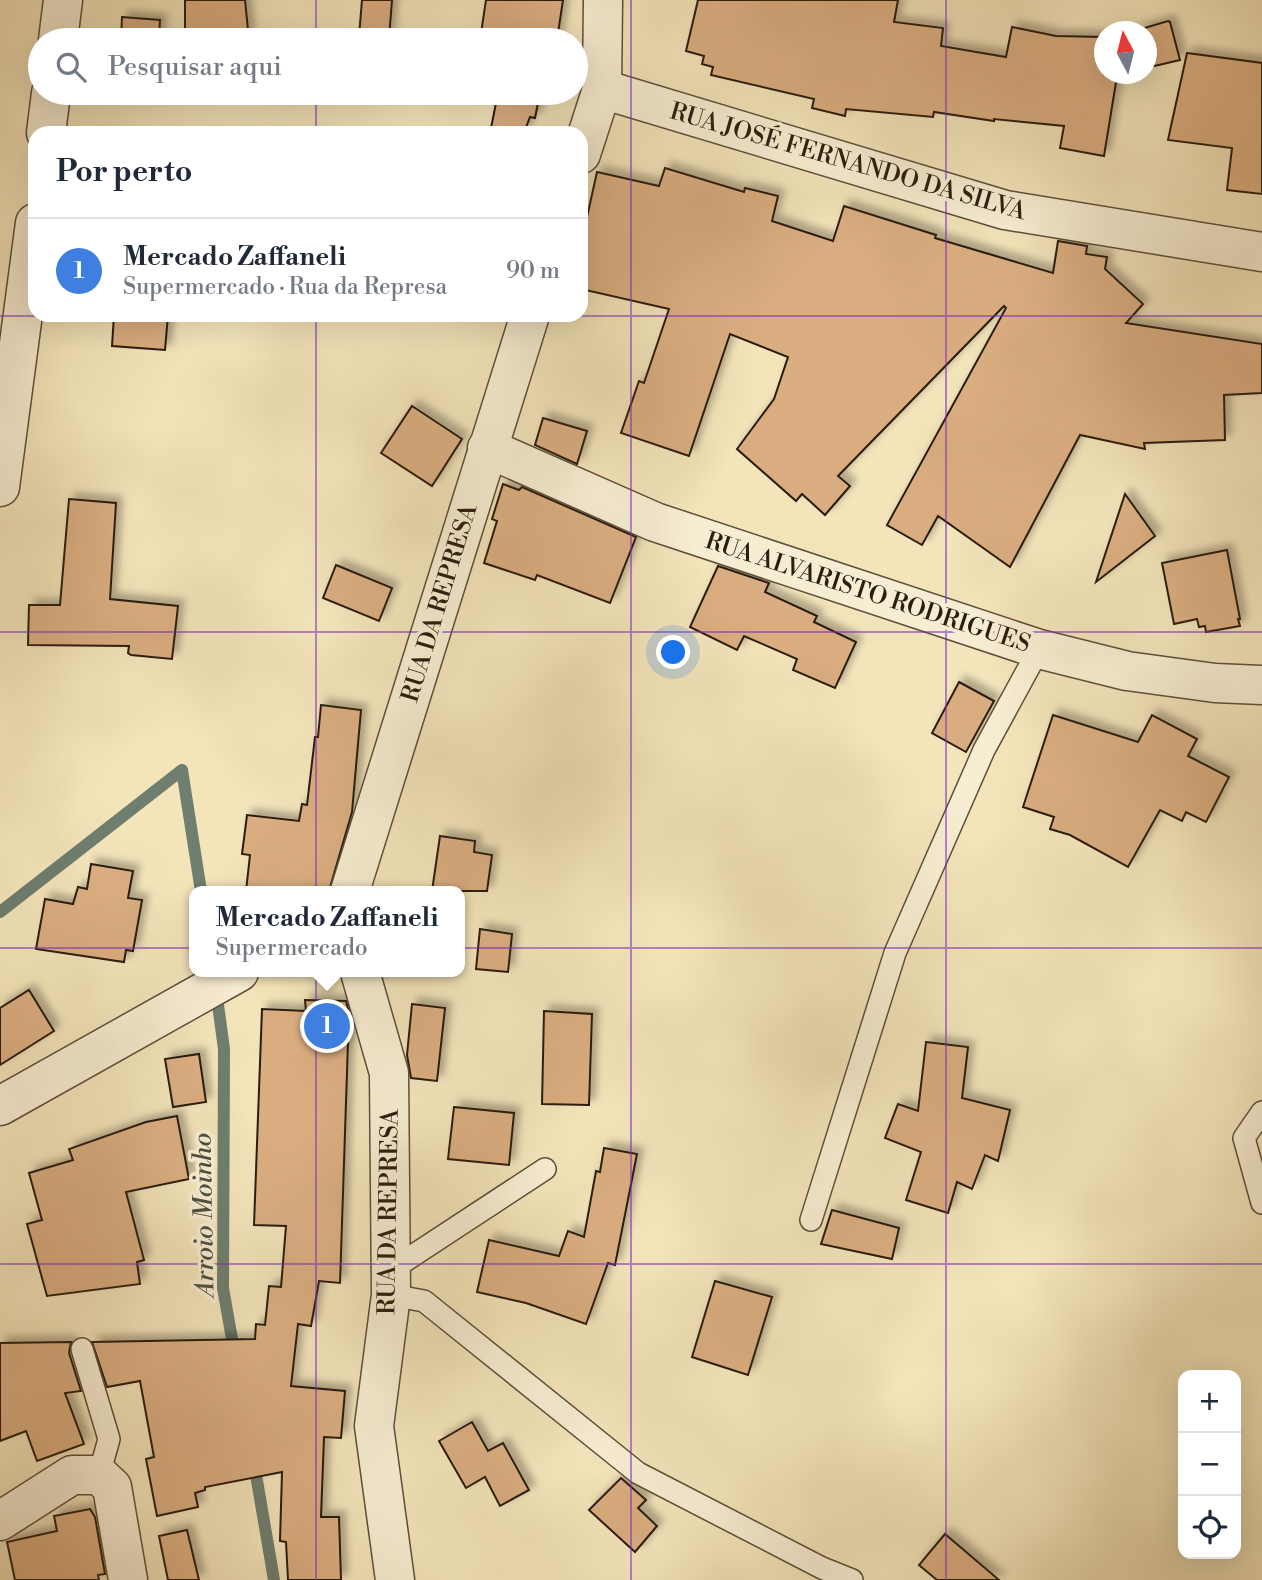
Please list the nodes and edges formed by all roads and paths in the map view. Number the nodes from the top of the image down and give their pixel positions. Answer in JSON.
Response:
{"nodes":[{"id":1,"x":63,"y":0,"type":"edge"},
{"id":2,"x":603,"y":0,"type":"edge"},
{"id":3,"x":60,"y":28,"type":"edge"},
{"id":4,"x":602,"y":89,"type":"junction"},
{"id":5,"x":50,"y":105,"type":"edge"},
{"id":6,"x":47,"y":126,"type":"edge"},
{"id":7,"x":588,"y":132,"type":"edge"},
{"id":8,"x":1262,"y":252,"type":"edge"},
{"id":9,"x":28,"y":259,"type":"edge"},
{"id":10,"x":528,"y":322,"type":"edge"},
{"id":11,"x":9,"y":356,"type":"edge"},
{"id":12,"x":487,"y":448,"type":"junction"},
{"id":13,"x":0,"y":487,"type":"edge"},
{"id":14,"x":1039,"y":649,"type":"junction"},
{"id":15,"x":1262,"y":685,"type":"edge"},
{"id":16,"x":352,"y":886,"type":"edge"},
{"id":17,"x":230,"y":977,"type":"edge"},
{"id":18,"x":361,"y":977,"type":"edge"},
{"id":19,"x":0,"y":1106,"type":"edge"},
{"id":20,"x":1262,"y":1112,"type":"edge"},
{"id":21,"x":545,"y":1169,"type":"dead end"},
{"id":22,"x":1262,"y":1203,"type":"edge"},
{"id":23,"x":811,"y":1220,"type":"dead end"},
{"id":24,"x":391,"y":1283,"type":"junction"},
{"id":25,"x":82,"y":1349,"type":"dead end"},
{"id":26,"x":86,"y":1475,"type":"junction"},
{"id":27,"x":0,"y":1521,"type":"edge"},
{"id":28,"x":128,"y":1580,"type":"edge"},
{"id":29,"x":395,"y":1580,"type":"edge"},
{"id":30,"x":852,"y":1580,"type":"edge"}],
"edges":[{"from":1,"to":3,"type":"street"},
{"from":2,"to":4,"type":"street"},
{"from":4,"to":7,"type":"street"},
{"from":4,"to":8,"type":"street","name":"RUA JOSÉ FERNANDO DA SILVA"},
{"from":5,"to":6,"type":"street"},
{"from":9,"to":11,"type":"street"},
{"from":10,"to":12,"type":"street","name":"RUA DA REPRESA"},
{"from":11,"to":13,"type":"street"},
{"from":12,"to":14,"type":"street","name":"RUA ALVARISTO RODRIGUES"},
{"from":12,"to":16,"type":"street","name":"RUA DA REPRESA"},
{"from":14,"to":15,"type":"street","name":"RUA ALVARISTO RODRIGUES"},
{"from":14,"to":23,"type":"lane"},
{"from":17,"to":19,"type":"street"},
{"from":18,"to":24,"type":"street","name":"RUA DA REPRESA"},
{"from":20,"to":22,"type":"lane"},
{"from":21,"to":24,"type":"lane"},
{"from":24,"to":29,"type":"street","name":"RUA DA REPRESA"},
{"from":24,"to":30,"type":"lane"},
{"from":25,"to":26,"type":"lane"},
{"from":26,"to":27,"type":"street"},
{"from":26,"to":28,"type":"street"}]}
